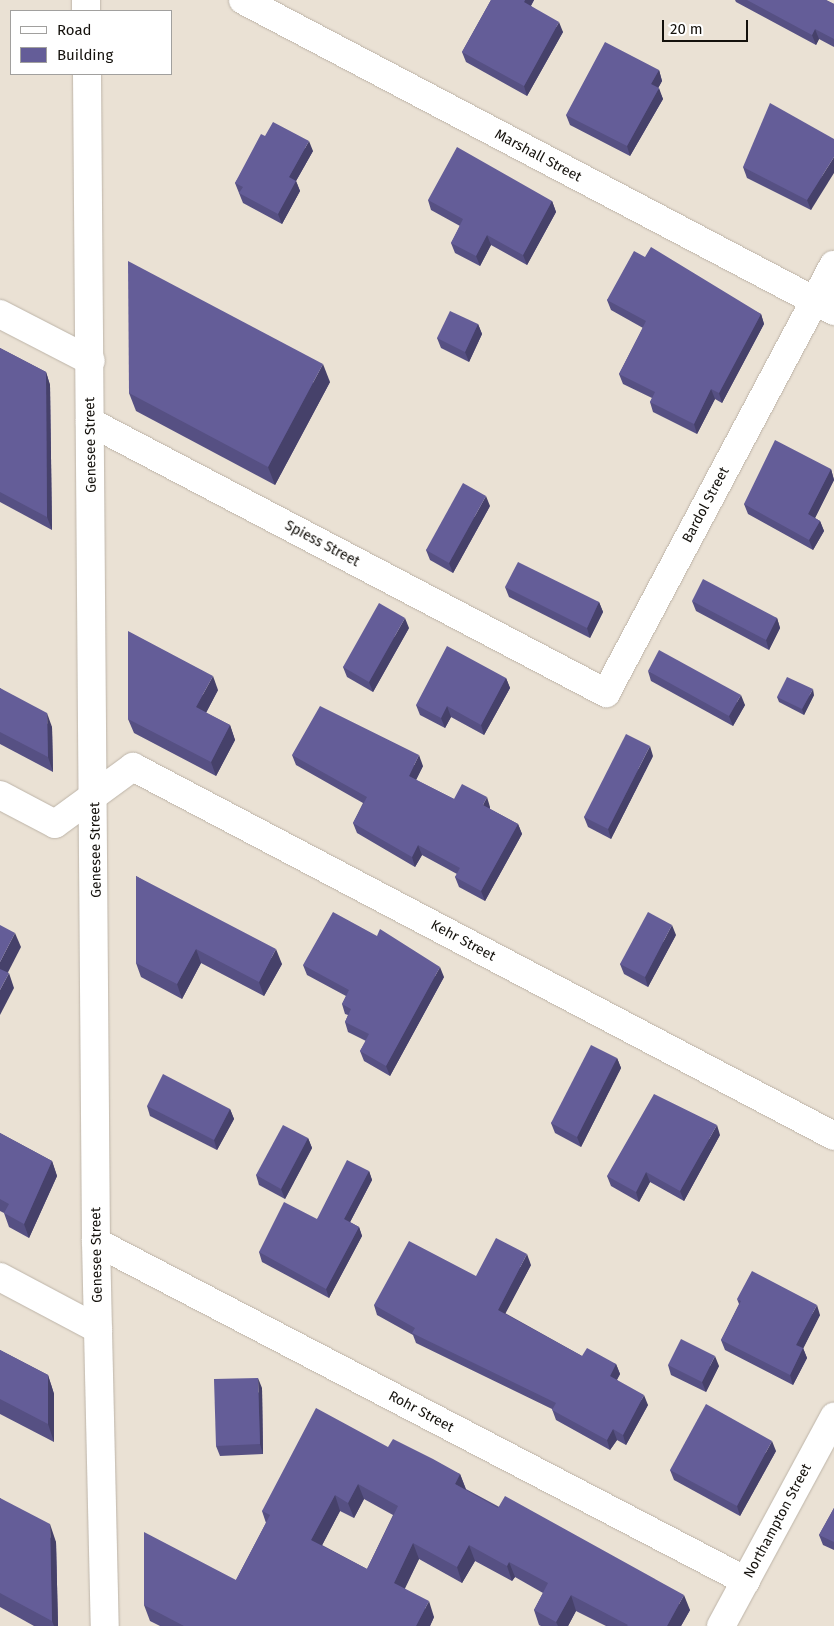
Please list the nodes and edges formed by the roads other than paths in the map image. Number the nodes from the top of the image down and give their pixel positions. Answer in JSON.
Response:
{"nodes":[{"id":1,"x":243,"y":0,"type":"edge"},
{"id":2,"x":87,"y":75,"type":"edge"},
{"id":3,"x":834,"y":265,"type":"edge"},
{"id":4,"x":824,"y":306,"type":"edge"},
{"id":5,"x":0,"y":314,"type":"edge"},
{"id":6,"x":91,"y":361,"type":"junction"},
{"id":7,"x":90,"y":422,"type":"junction"},
{"id":8,"x":554,"y":665,"type":"joint"},
{"id":9,"x":0,"y":795,"type":"edge"},
{"id":10,"x":96,"y":795,"type":"junction"},
{"id":11,"x":834,"y":1136,"type":"edge"},
{"id":12,"x":96,"y":1242,"type":"junction"},
{"id":13,"x":0,"y":1277,"type":"edge"},
{"id":14,"x":98,"y":1329,"type":"junction"},
{"id":15,"x":834,"y":1417,"type":"edge"},
{"id":16,"x":746,"y":1580,"type":"junction"},
{"id":17,"x":105,"y":1626,"type":"edge"},
{"id":18,"x":721,"y":1626,"type":"edge"}],
"edges":[{"from":1,"to":4,"type":"street","name":"Marshall Street"},
{"from":2,"to":6,"type":"street","name":"Genesee Street"},
{"from":3,"to":4,"type":"street","name":"Bardol Street"},
{"from":4,"to":8,"type":"street","name":"Bardol Street"},
{"from":5,"to":6,"type":"street"},
{"from":6,"to":7,"type":"street","name":"Genesee Street"},
{"from":7,"to":8,"type":"street","name":"Spiess Street"},
{"from":7,"to":10,"type":"street","name":"Genesee Street"},
{"from":9,"to":10,"type":"street"},
{"from":10,"to":11,"type":"street","name":"Kehr Street"},
{"from":10,"to":12,"type":"street","name":"Genesee Street"},
{"from":12,"to":14,"type":"street","name":"Genesee Street"},
{"from":12,"to":16,"type":"street","name":"Rohr Street"},
{"from":13,"to":14,"type":"street"},
{"from":14,"to":17,"type":"street","name":"Genesee Street"},
{"from":15,"to":16,"type":"street","name":"Northampton Street"},
{"from":16,"to":18,"type":"street","name":"Northampton Street"}]}
